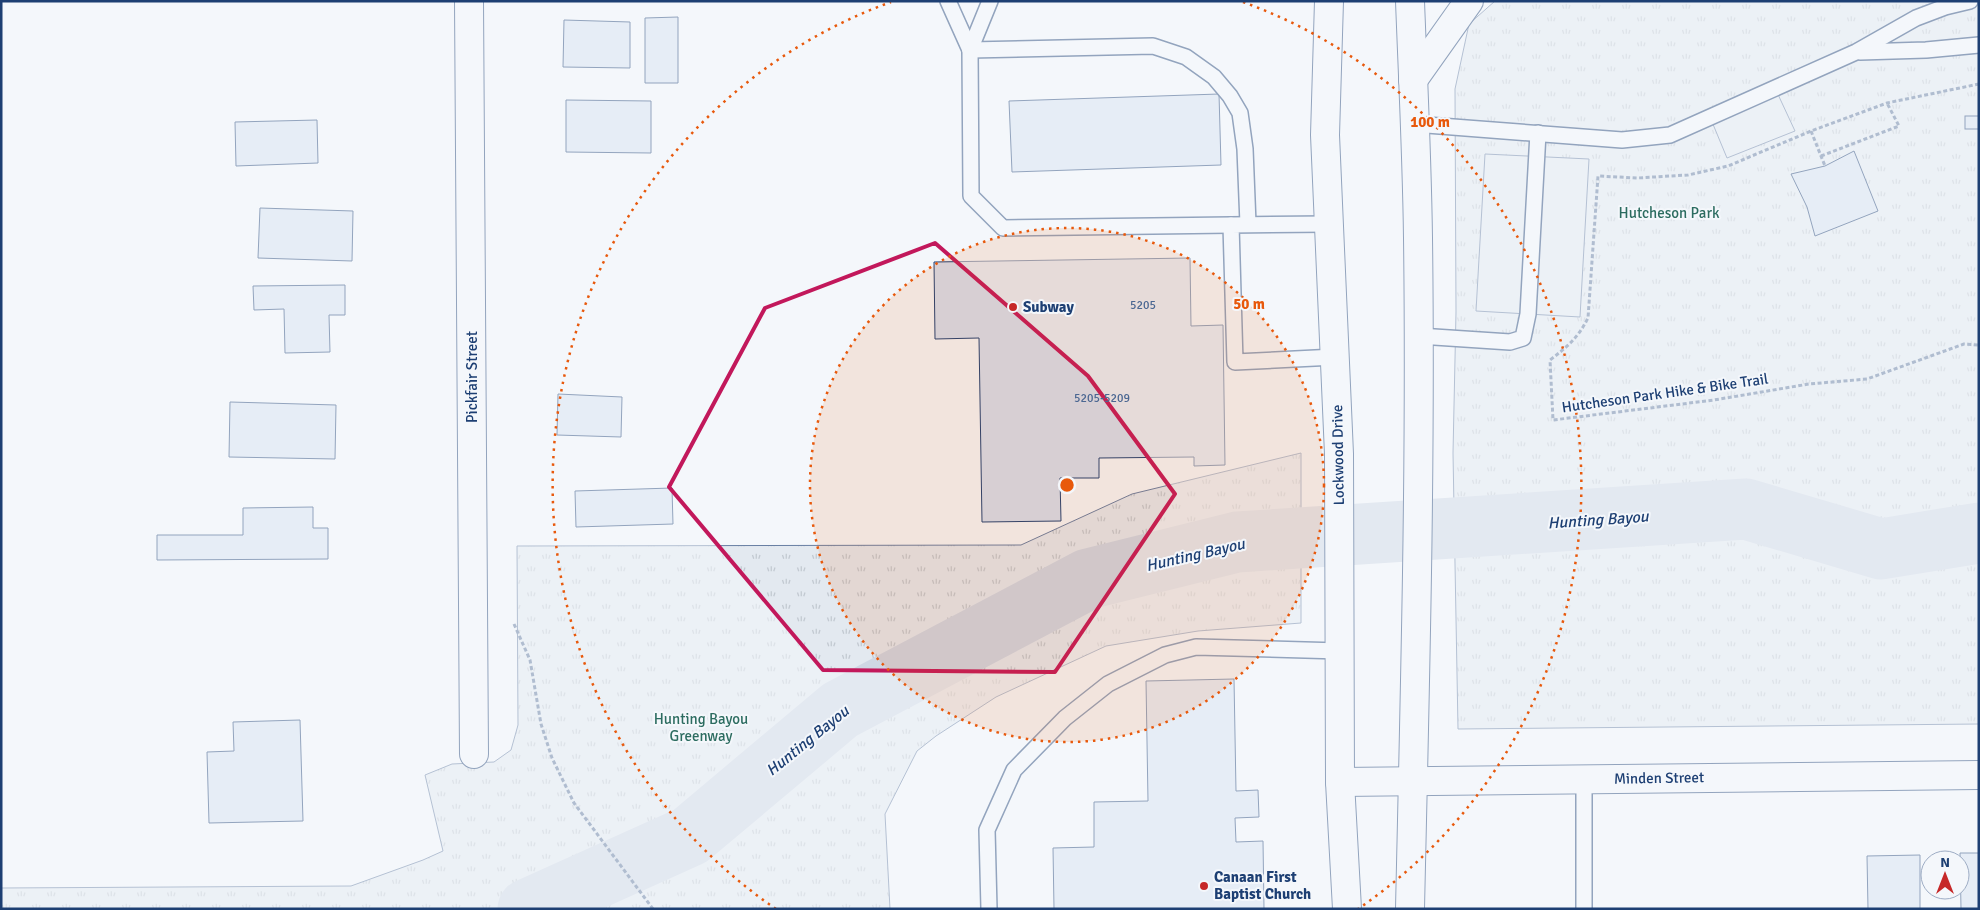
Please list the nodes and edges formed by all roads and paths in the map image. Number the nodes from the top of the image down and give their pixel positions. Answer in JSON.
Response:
{"nodes":[{"id":1,"x":469,"y":1,"type":"edge"},
{"id":2,"x":948,"y":1,"type":"edge"},
{"id":3,"x":990,"y":1,"type":"edge"},
{"id":4,"x":1329,"y":1,"type":"edge"},
{"id":5,"x":1410,"y":1,"type":"edge"},
{"id":6,"x":1468,"y":1,"type":"edge"},
{"id":7,"x":1970,"y":1,"type":"edge"},
{"id":8,"x":1979,"y":45,"type":"edge"},
{"id":9,"x":970,"y":50,"type":"junction"},
{"id":10,"x":1856,"y":52,"type":"junction"},
{"id":11,"x":1413,"y":80,"type":"junction"},
{"id":12,"x":1979,"y":84,"type":"edge"},
{"id":13,"x":1887,"y":103,"type":"junction"},
{"id":14,"x":1414,"y":124,"type":"junction"},
{"id":15,"x":1811,"y":131,"type":"junction"},
{"id":16,"x":1538,"y":133,"type":"junction"},
{"id":17,"x":1821,"y":156,"type":"junction"},
{"id":18,"x":1825,"y":166,"type":"dead end"},
{"id":19,"x":1248,"y":224,"type":"junction"},
{"id":20,"x":1329,"y":224,"type":"junction"},
{"id":21,"x":1231,"y":225,"type":"junction"},
{"id":22,"x":1419,"y":336,"type":"junction"},
{"id":23,"x":1979,"y":345,"type":"edge"},
{"id":24,"x":1335,"y":357,"type":"junction"},
{"id":25,"x":514,"y":624,"type":"dead end"},
{"id":26,"x":1340,"y":651,"type":"junction"},
{"id":27,"x":474,"y":754,"type":"dead end"},
{"id":28,"x":1979,"y":775,"type":"edge"},
{"id":29,"x":1584,"y":779,"type":"junction"},
{"id":30,"x":1413,"y":781,"type":"junction"},
{"id":31,"x":1340,"y":782,"type":"junction"},
{"id":32,"x":653,"y":909,"type":"edge"},
{"id":33,"x":989,"y":909,"type":"edge"},
{"id":34,"x":1347,"y":909,"type":"edge"},
{"id":35,"x":1410,"y":909,"type":"edge"},
{"id":36,"x":1584,"y":909,"type":"edge"}],
"edges":[{"from":1,"to":27,"type":"main road","name":"Pickfair Street"},
{"from":2,"to":9,"type":"lane"},
{"from":3,"to":9,"type":"lane"},
{"from":4,"to":20,"type":"main road","name":"Lockwood Drive"},
{"from":5,"to":11,"type":"main road"},
{"from":6,"to":11,"type":"main road"},
{"from":7,"to":10,"type":"lane"},
{"from":8,"to":10,"type":"lane"},
{"from":9,"to":19,"type":"lane"},
{"from":9,"to":21,"type":"lane"},
{"from":10,"to":16,"type":"lane"},
{"from":11,"to":14,"type":"main road"},
{"from":12,"to":13,"type":"path","name":"Hutcheson Park Hike & Bike Trail"},
{"from":13,"to":15,"type":"path","name":"Hutcheson Park Hike & Bike Trail"},
{"from":13,"to":17,"type":"path"},
{"from":14,"to":16,"type":"lane"},
{"from":14,"to":22,"type":"main road"},
{"from":15,"to":17,"type":"path"},
{"from":15,"to":23,"type":"path","name":"Hutcheson Park Hike & Bike Trail"},
{"from":16,"to":22,"type":"lane"},
{"from":17,"to":18,"type":"path"},
{"from":19,"to":20,"type":"lane"},
{"from":19,"to":21,"type":"lane"},
{"from":20,"to":24,"type":"main road","name":"Lockwood Drive"},
{"from":21,"to":24,"type":"lane"},
{"from":22,"to":30,"type":"main road"},
{"from":24,"to":26,"type":"main road","name":"Lockwood Drive"},
{"from":25,"to":32,"type":"path"},
{"from":26,"to":31,"type":"main road","name":"Lockwood Drive"},
{"from":26,"to":33,"type":"lane"},
{"from":28,"to":29,"type":"main road","name":"Minden Street"},
{"from":29,"to":30,"type":"main road","name":"Minden Street"},
{"from":29,"to":36,"type":"lane"},
{"from":30,"to":31,"type":"main road","name":"Minden Street"},
{"from":30,"to":35,"type":"main road"},
{"from":31,"to":34,"type":"main road","name":"Lockwood Drive"}]}
